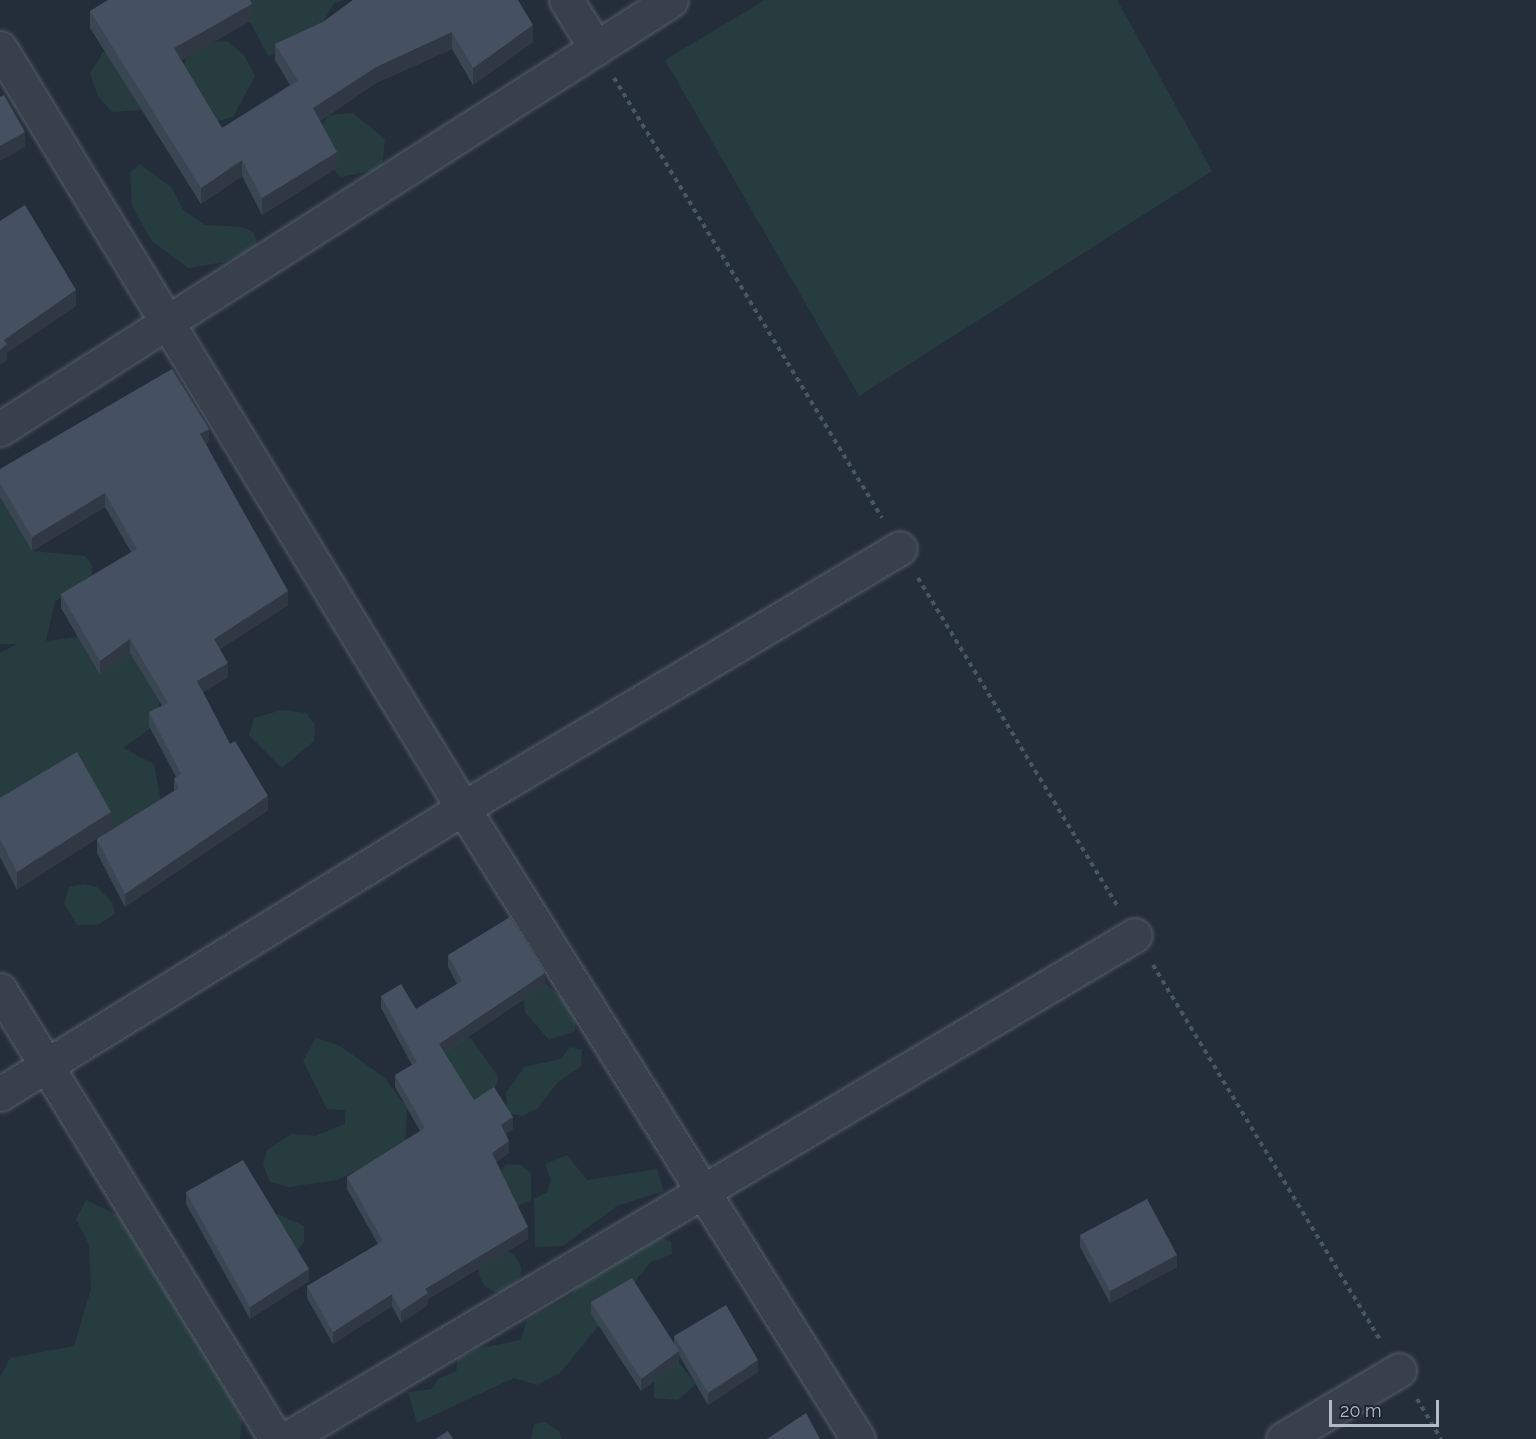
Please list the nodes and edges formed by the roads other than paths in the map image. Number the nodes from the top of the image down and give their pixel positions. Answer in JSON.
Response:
{"nodes":[{"id":1,"x":566,"y":0,"type":"edge"},
{"id":2,"x":671,"y":0,"type":"edge"},
{"id":3,"x":0,"y":48,"type":"edge"},
{"id":4,"x":596,"y":48,"type":"junction"},
{"id":5,"x":167,"y":322,"type":"junction"},
{"id":6,"x":0,"y":429,"type":"edge"},
{"id":7,"x":900,"y":548,"type":"road end"},
{"id":8,"x":463,"y":808,"type":"junction"},
{"id":9,"x":1135,"y":935,"type":"road end"},
{"id":10,"x":0,"y":990,"type":"edge"},
{"id":11,"x":46,"y":1065,"type":"junction"},
{"id":12,"x":0,"y":1094,"type":"edge"},
{"id":13,"x":705,"y":1189,"type":"junction"},
{"id":14,"x":1399,"y":1370,"type":"road end"},
{"id":15,"x":276,"y":1439,"type":"edge"},
{"id":16,"x":286,"y":1439,"type":"edge"},
{"id":17,"x":858,"y":1439,"type":"edge"},
{"id":18,"x":1283,"y":1439,"type":"edge"}],
"edges":[{"from":1,"to":4,"type":"street"},
{"from":2,"to":4,"type":"street"},
{"from":3,"to":5,"type":"street"},
{"from":4,"to":5,"type":"street"},
{"from":5,"to":6,"type":"street"},
{"from":5,"to":8,"type":"street"},
{"from":7,"to":8,"type":"street"},
{"from":8,"to":11,"type":"street"},
{"from":8,"to":13,"type":"street"},
{"from":9,"to":13,"type":"street"},
{"from":10,"to":11,"type":"street"},
{"from":11,"to":12,"type":"street"},
{"from":11,"to":15,"type":"street"},
{"from":13,"to":16,"type":"street"},
{"from":13,"to":17,"type":"street"},
{"from":14,"to":18,"type":"street"}]}
